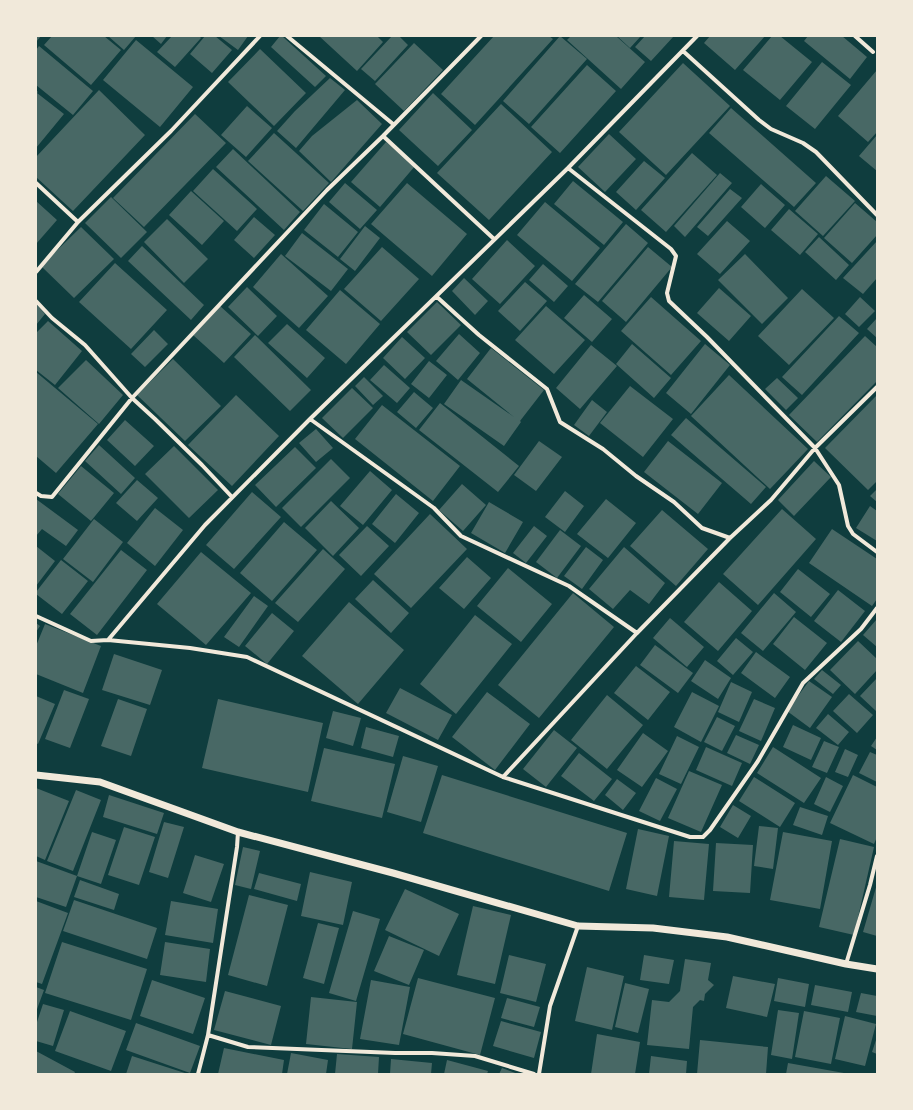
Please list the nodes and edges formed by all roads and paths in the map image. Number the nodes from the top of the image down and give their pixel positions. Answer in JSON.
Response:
{"nodes":[{"id":1,"x":260,"y":36,"type":"edge"},
{"id":2,"x":286,"y":36,"type":"edge"},
{"id":3,"x":481,"y":36,"type":"edge"},
{"id":4,"x":697,"y":36,"type":"edge"},
{"id":5,"x":855,"y":36,"type":"edge"},
{"id":6,"x":683,"y":51,"type":"junction"},
{"id":7,"x":873,"y":52,"type":"dead end"},
{"id":8,"x":393,"y":124,"type":"junction"},
{"id":9,"x":383,"y":136,"type":"junction"},
{"id":10,"x":568,"y":168,"type":"junction"},
{"id":11,"x":36,"y":184,"type":"edge"},
{"id":12,"x":877,"y":214,"type":"edge"},
{"id":13,"x":78,"y":222,"type":"junction"},
{"id":14,"x":494,"y":240,"type":"junction"},
{"id":15,"x":36,"y":272,"type":"edge"},
{"id":16,"x":437,"y":297,"type":"junction"},
{"id":17,"x":36,"y":301,"type":"edge"},
{"id":18,"x":877,"y":387,"type":"edge"},
{"id":19,"x":132,"y":398,"type":"junction"},
{"id":20,"x":310,"y":419,"type":"junction"},
{"id":21,"x":815,"y":448,"type":"junction"},
{"id":22,"x":36,"y":492,"type":"edge"},
{"id":23,"x":232,"y":498,"type":"junction"},
{"id":24,"x":730,"y":538,"type":"junction"},
{"id":25,"x":877,"y":552,"type":"edge"},
{"id":26,"x":877,"y":608,"type":"edge"},
{"id":27,"x":36,"y":616,"type":"edge"},
{"id":28,"x":637,"y":633,"type":"junction"},
{"id":29,"x":108,"y":640,"type":"junction"},
{"id":30,"x":36,"y":775,"type":"edge"},
{"id":31,"x":503,"y":777,"type":"junction"},
{"id":32,"x":238,"y":832,"type":"junction"},
{"id":33,"x":877,"y":856,"type":"edge"},
{"id":34,"x":578,"y":926,"type":"junction"},
{"id":35,"x":846,"y":964,"type":"junction"},
{"id":36,"x":877,"y":969,"type":"edge"},
{"id":37,"x":208,"y":1035,"type":"junction"},
{"id":38,"x":198,"y":1074,"type":"edge"},
{"id":39,"x":534,"y":1074,"type":"edge"},
{"id":40,"x":539,"y":1074,"type":"edge"}],
"edges":[{"from":1,"to":13,"type":"street"},
{"from":2,"to":8,"type":"street"},
{"from":3,"to":8,"type":"street"},
{"from":4,"to":6,"type":"street"},
{"from":5,"to":7,"type":"street"},
{"from":6,"to":10,"type":"street"},
{"from":6,"to":12,"type":"street"},
{"from":8,"to":9,"type":"street"},
{"from":9,"to":14,"type":"street"},
{"from":9,"to":19,"type":"street"},
{"from":10,"to":14,"type":"street"},
{"from":10,"to":21,"type":"street"},
{"from":11,"to":13,"type":"street"},
{"from":13,"to":15,"type":"street"},
{"from":14,"to":16,"type":"street"},
{"from":16,"to":20,"type":"street"},
{"from":16,"to":24,"type":"street"},
{"from":17,"to":19,"type":"street"},
{"from":18,"to":21,"type":"street"},
{"from":19,"to":22,"type":"street"},
{"from":19,"to":23,"type":"street"},
{"from":20,"to":23,"type":"street"},
{"from":20,"to":28,"type":"street"},
{"from":21,"to":24,"type":"street"},
{"from":21,"to":25,"type":"street"},
{"from":23,"to":29,"type":"street"},
{"from":24,"to":28,"type":"street"},
{"from":26,"to":31,"type":"street"},
{"from":27,"to":29,"type":"street"},
{"from":28,"to":31,"type":"street"},
{"from":29,"to":31,"type":"street"},
{"from":30,"to":32,"type":"street"},
{"from":32,"to":34,"type":"street"},
{"from":32,"to":37,"type":"street"},
{"from":33,"to":35,"type":"street"},
{"from":34,"to":35,"type":"street"},
{"from":34,"to":40,"type":"street"},
{"from":35,"to":36,"type":"street"},
{"from":37,"to":38,"type":"street"},
{"from":37,"to":39,"type":"street"}]}
